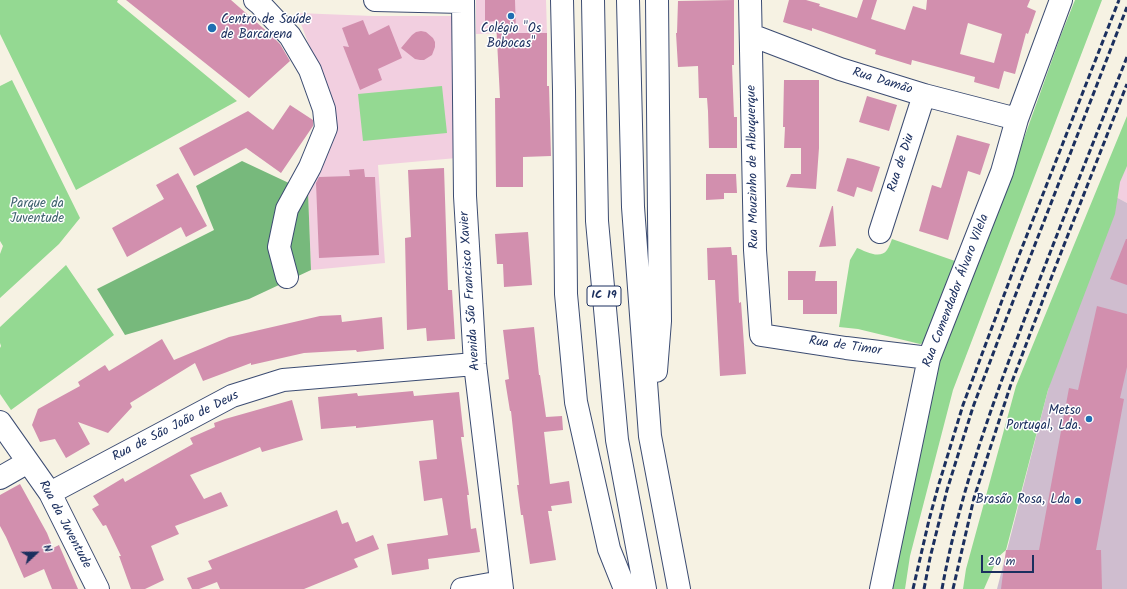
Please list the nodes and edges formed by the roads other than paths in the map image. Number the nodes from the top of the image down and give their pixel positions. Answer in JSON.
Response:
{"nodes":[{"id":1,"x":255,"y":0,"type":"edge"},
{"id":2,"x":375,"y":0,"type":"edge"},
{"id":3,"x":562,"y":0,"type":"edge"},
{"id":4,"x":593,"y":0,"type":"edge"},
{"id":5,"x":628,"y":0,"type":"edge"},
{"id":6,"x":657,"y":0,"type":"edge"},
{"id":7,"x":750,"y":0,"type":"edge"},
{"id":8,"x":1061,"y":0,"type":"edge"},
{"id":9,"x":463,"y":1,"type":"edge"},
{"id":10,"x":751,"y":35,"type":"junction"},
{"id":11,"x":924,"y":95,"type":"junction"},
{"id":12,"x":1017,"y":119,"type":"junction"},
{"id":13,"x":880,"y":232,"type":"dead end"},
{"id":14,"x":287,"y":277,"type":"dead end"},
{"id":15,"x":761,"y":335,"type":"joint"},
{"id":16,"x":929,"y":358,"type":"junction"},
{"id":17,"x":475,"y":364,"type":"junction"},
{"id":18,"x":0,"y":422,"type":"edge"},
{"id":19,"x":650,"y":436,"type":"junction"},
{"id":20,"x":28,"y":462,"type":"junction"},
{"id":21,"x":0,"y":478,"type":"edge"},
{"id":22,"x":50,"y":493,"type":"junction"},
{"id":23,"x":501,"y":585,"type":"edge"},
{"id":24,"x":98,"y":589,"type":"edge"},
{"id":25,"x":462,"y":589,"type":"edge"},
{"id":26,"x":625,"y":589,"type":"edge"},
{"id":27,"x":645,"y":589,"type":"edge"},
{"id":28,"x":679,"y":589,"type":"edge"},
{"id":29,"x":881,"y":589,"type":"edge"}],
"edges":[{"from":1,"to":14,"type":"main road"},
{"from":2,"to":9,"type":"main road"},
{"from":3,"to":26,"type":"main road"},
{"from":4,"to":27,"type":"main road","number":"IC 19"},
{"from":5,"to":19,"type":"main road","number":"IC 19"},
{"from":6,"to":19,"type":"main road"},
{"from":7,"to":10,"type":"main road","name":"Rua Mouzinho de Albuquerque"},
{"from":8,"to":12,"type":"main road","name":"Rua Comendador Álvaro Vilela"},
{"from":9,"to":17,"type":"main road","name":"Avenida São Francisco Xavier"},
{"from":10,"to":11,"type":"main road","name":"Rua Damão"},
{"from":10,"to":15,"type":"main road","name":"Rua Mouzinho de Albuquerque"},
{"from":11,"to":12,"type":"main road","name":"Rua Damão"},
{"from":11,"to":13,"type":"main road","name":"Rua de Diu"},
{"from":12,"to":16,"type":"main road","name":"Rua Comendador Álvaro Vilela"},
{"from":15,"to":16,"type":"main road","name":"Rua de Timor"},
{"from":16,"to":29,"type":"main road","name":"Rua Comendador Álvaro Vilela"},
{"from":17,"to":22,"type":"main road","name":"Rua de São João de Deus"},
{"from":17,"to":23,"type":"main road","name":"Avenida São Francisco Xavier"},
{"from":18,"to":20,"type":"main road","name":"Rua da Juventude"},
{"from":19,"to":28,"type":"main road","number":"IC 19"},
{"from":20,"to":21,"type":"main road"},
{"from":20,"to":22,"type":"main road","name":"Rua da Juventude"},
{"from":22,"to":24,"type":"main road","name":"Rua da Juventude"},
{"from":23,"to":25,"type":"main road"}]}
